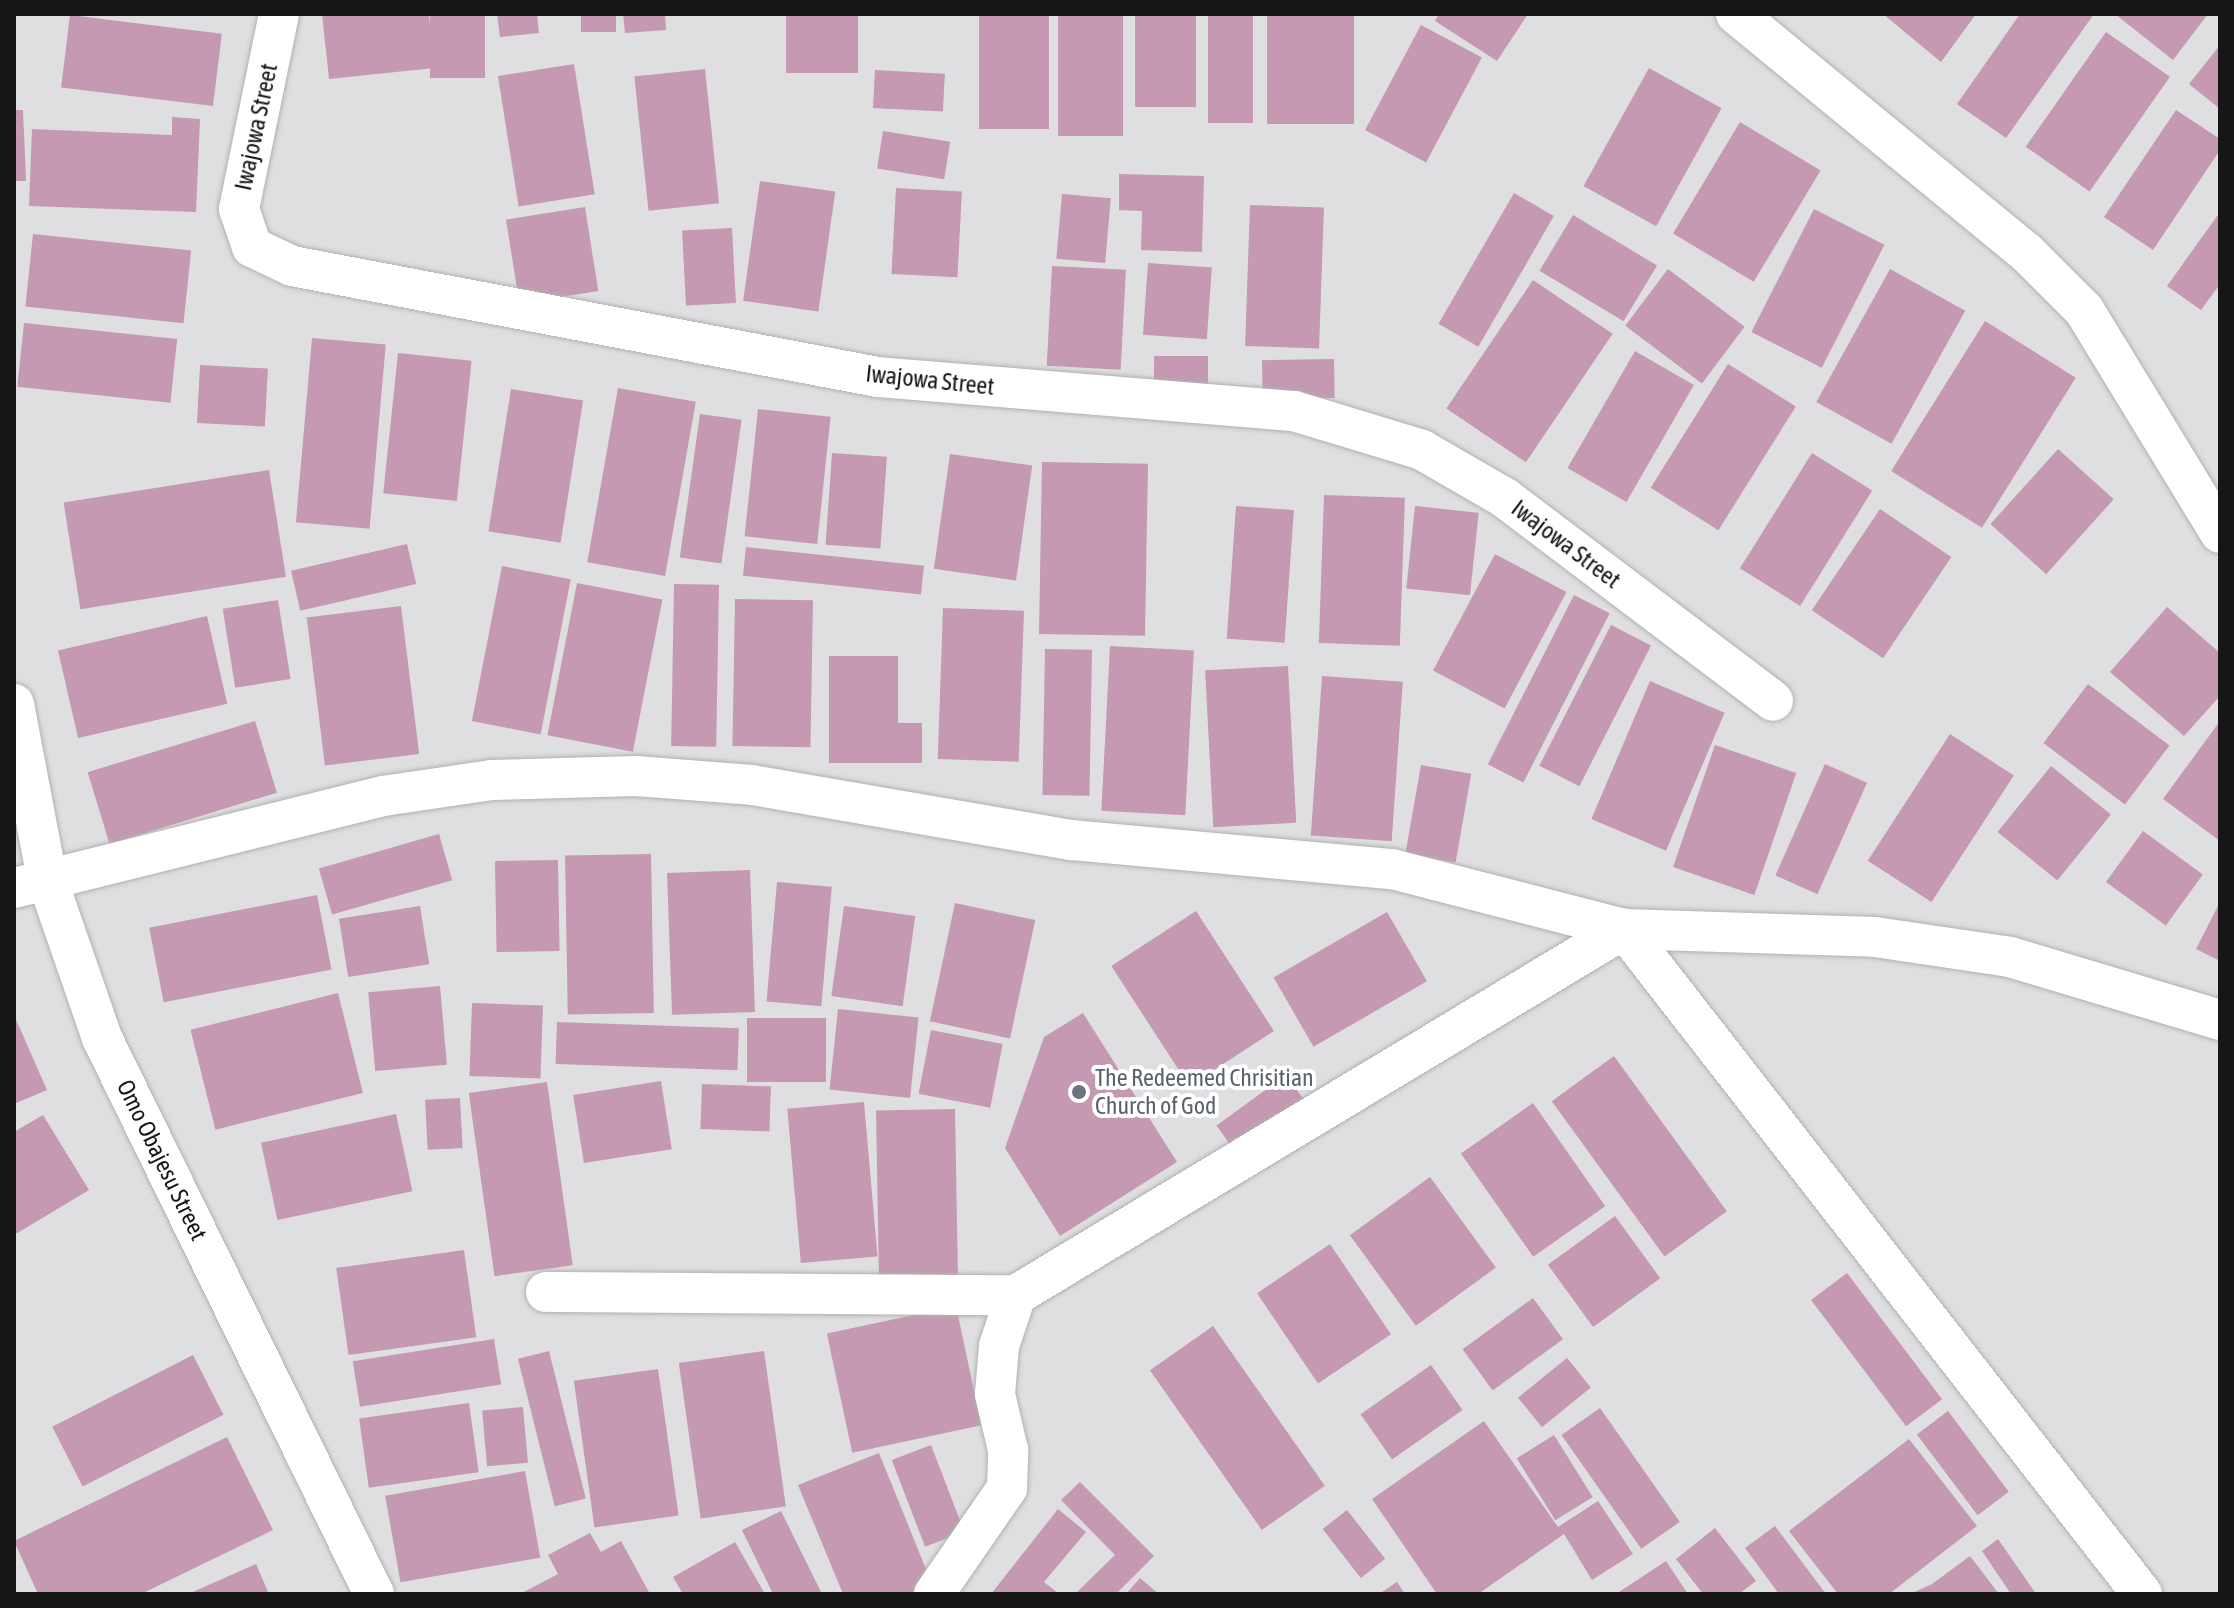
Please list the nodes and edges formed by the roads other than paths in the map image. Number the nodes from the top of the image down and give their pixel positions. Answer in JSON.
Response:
{"nodes":[{"id":1,"x":279,"y":14,"type":"edge"},
{"id":2,"x":1736,"y":14,"type":"edge"},
{"id":3,"x":2220,"y":533,"type":"edge"},
{"id":4,"x":1773,"y":701,"type":"dead end"},
{"id":5,"x":14,"y":704,"type":"edge"},
{"id":6,"x":31,"y":884,"type":"edge"},
{"id":7,"x":1624,"y":929,"type":"junction"},
{"id":8,"x":2220,"y":1020,"type":"edge"},
{"id":9,"x":546,"y":1292,"type":"dead end"},
{"id":10,"x":1016,"y":1295,"type":"junction"},
{"id":11,"x":374,"y":1594,"type":"edge"},
{"id":12,"x":934,"y":1594,"type":"edge"},
{"id":13,"x":2142,"y":1594,"type":"edge"}],
"edges":[{"from":1,"to":4,"type":"street","name":"Iwajowa Street"},
{"from":2,"to":3,"type":"street"},
{"from":5,"to":6,"type":"street","name":"Omo Obajesu Street"},
{"from":6,"to":7,"type":"street"},
{"from":6,"to":11,"type":"street","name":"Omo Obajesu Street"},
{"from":7,"to":8,"type":"street"},
{"from":7,"to":10,"type":"street"},
{"from":7,"to":13,"type":"street"},
{"from":9,"to":10,"type":"street"},
{"from":10,"to":12,"type":"street"}]}
